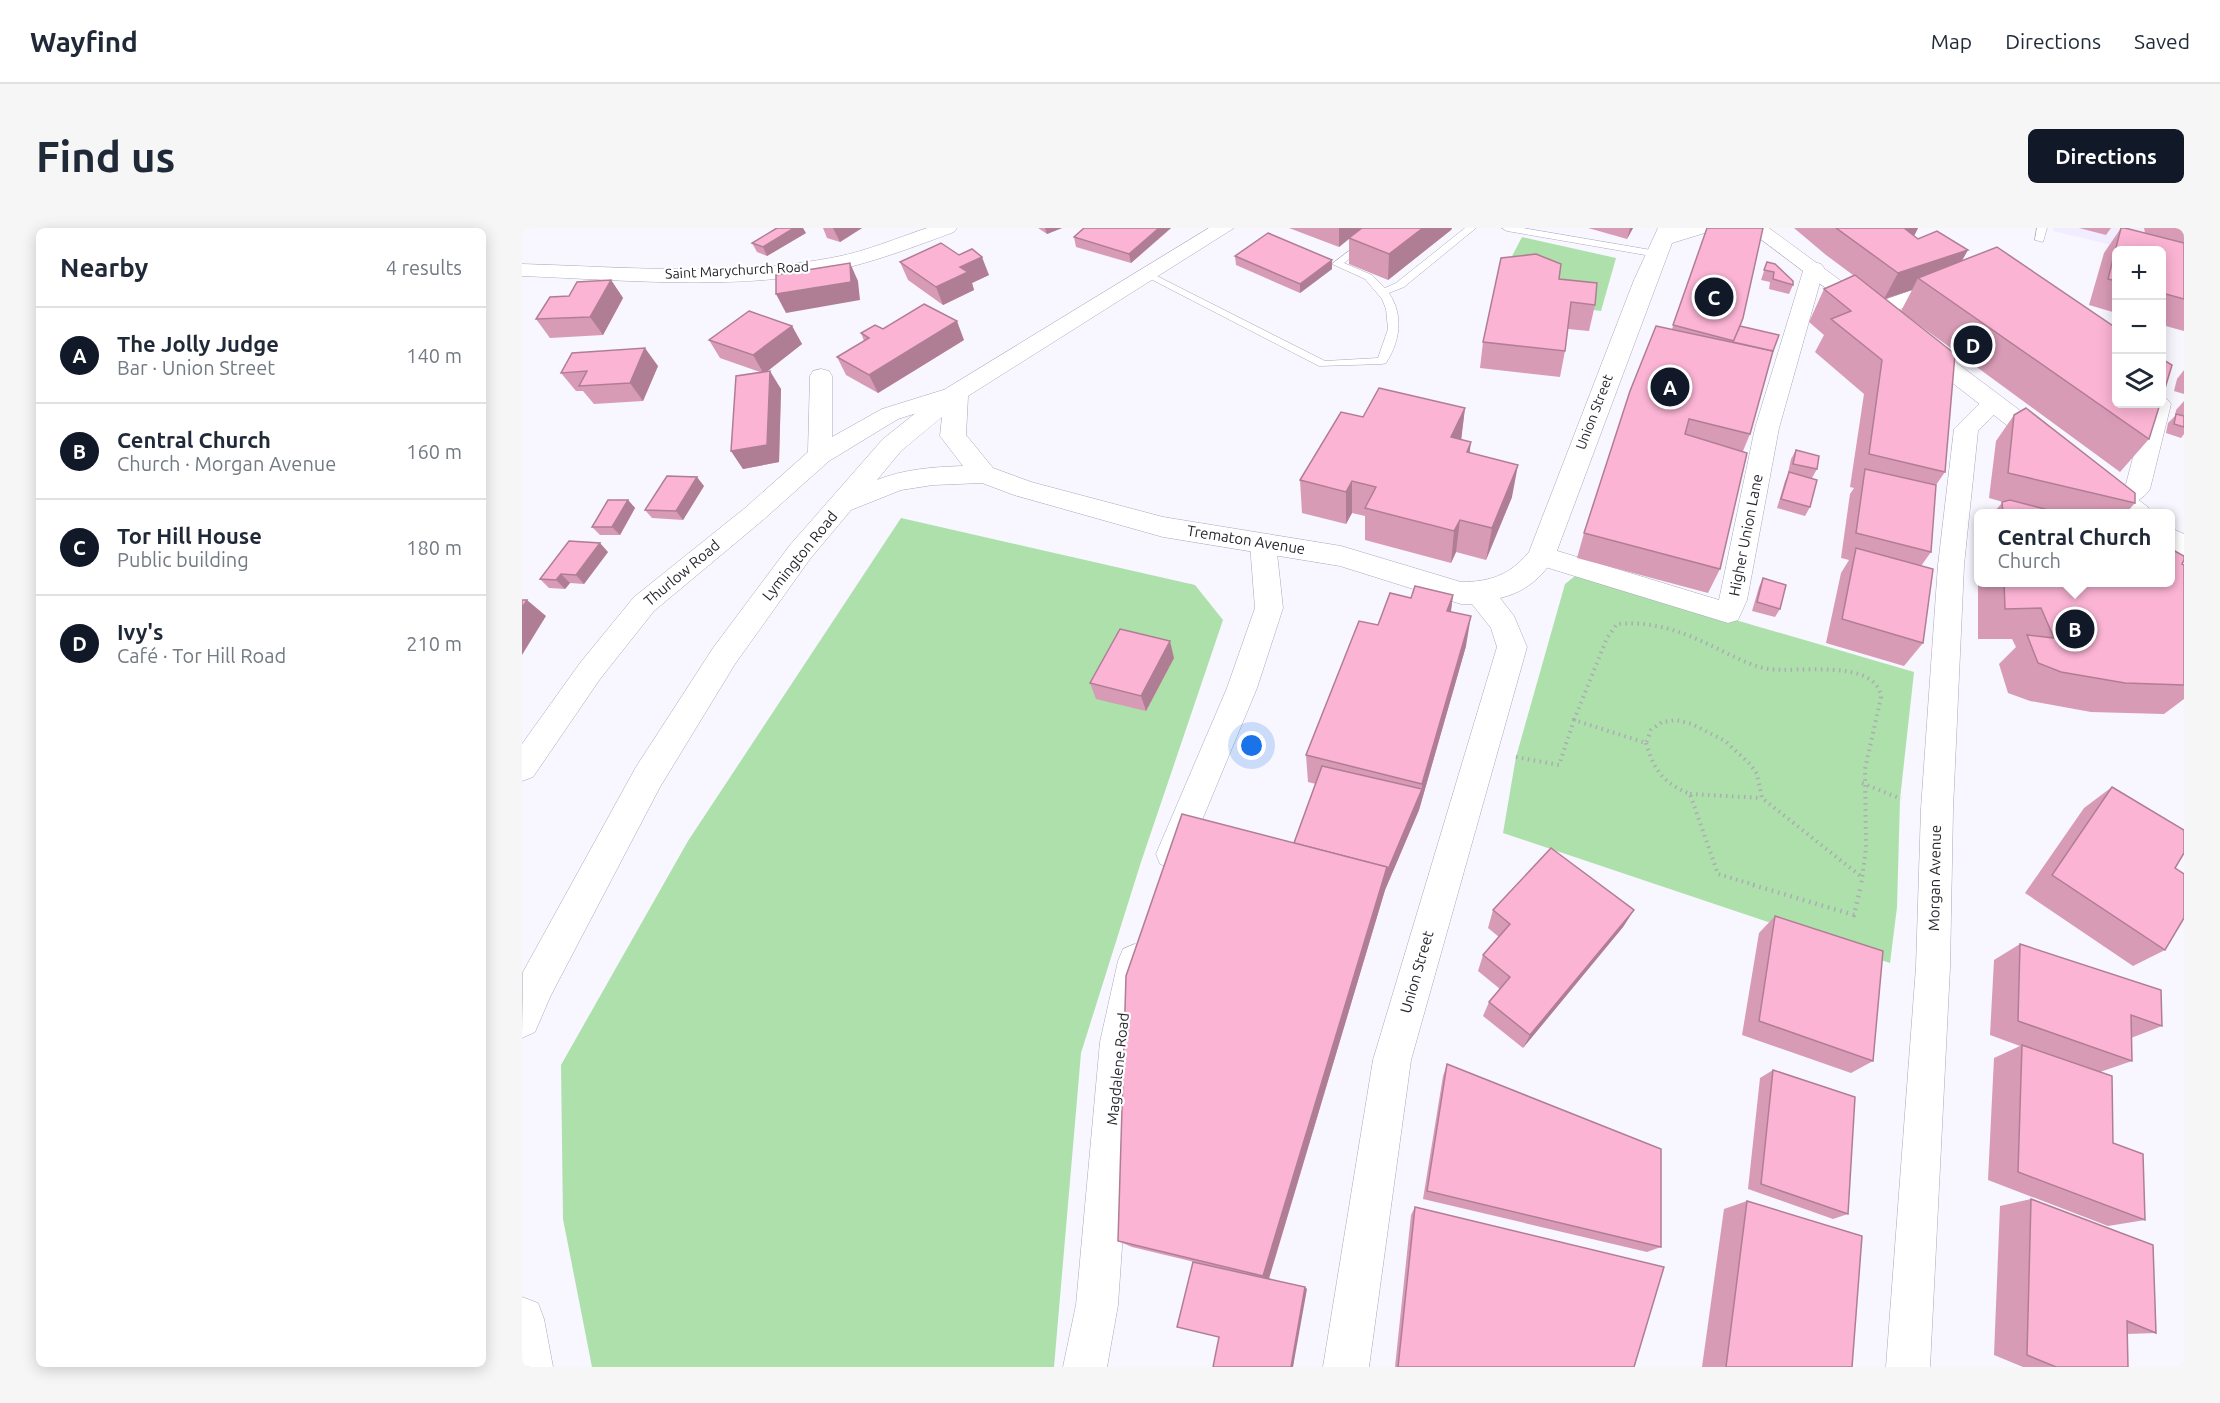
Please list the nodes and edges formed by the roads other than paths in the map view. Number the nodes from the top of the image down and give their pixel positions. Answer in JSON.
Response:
{"nodes":[{"id":1,"x":947,"y":228,"type":"edge"},
{"id":2,"x":1224,"y":228,"type":"edge"},
{"id":3,"x":1385,"y":228,"type":"edge"},
{"id":4,"x":1471,"y":228,"type":"edge"},
{"id":5,"x":1507,"y":228,"type":"edge"},
{"id":6,"x":1701,"y":228,"type":"edge"},
{"id":7,"x":1741,"y":228,"type":"edge"},
{"id":8,"x":2042,"y":228,"type":"edge"},
{"id":9,"x":1761,"y":230,"type":"edge"},
{"id":10,"x":1664,"y":240,"type":"edge"},
{"id":11,"x":2040,"y":240,"type":"dead end"},
{"id":12,"x":1814,"y":268,"type":"junction"},
{"id":13,"x":522,"y":270,"type":"edge"},
{"id":14,"x":1148,"y":275,"type":"junction"},
{"id":15,"x":1968,"y":279,"type":"edge"},
{"id":16,"x":1381,"y":293,"type":"junction"},
{"id":17,"x":1888,"y":323,"type":"junction"},
{"id":18,"x":821,"y":376,"type":"dead end"},
{"id":19,"x":956,"y":393,"type":"junction"},
{"id":20,"x":1994,"y":402,"type":"junction"},
{"id":21,"x":2157,"y":408,"type":"edge"},
{"id":22,"x":820,"y":455,"type":"junction"},
{"id":23,"x":984,"y":474,"type":"junction"},
{"id":24,"x":2118,"y":499,"type":"junction"},
{"id":25,"x":843,"y":503,"type":"junction"},
{"id":26,"x":2132,"y":509,"type":"edge"},
{"id":27,"x":1263,"y":544,"type":"junction"},
{"id":28,"x":1541,"y":556,"type":"junction"},
{"id":29,"x":1508,"y":586,"type":"joint"},
{"id":30,"x":1480,"y":593,"type":"junction"},
{"id":31,"x":522,"y":768,"type":"edge"},
{"id":32,"x":1161,"y":885,"type":"edge"},
{"id":33,"x":1146,"y":928,"type":"edge"},
{"id":34,"x":522,"y":1019,"type":"edge"},
{"id":35,"x":522,"y":1320,"type":"edge"},
{"id":36,"x":1095,"y":1362,"type":"edge"},
{"id":37,"x":530,"y":1367,"type":"edge"},
{"id":38,"x":1346,"y":1367,"type":"edge"},
{"id":39,"x":1908,"y":1367,"type":"edge"}],
"edges":[{"from":1,"to":13,"type":"street","name":"Saint Marychurch Road"},
{"from":2,"to":14,"type":"street","name":"Lymington Road"},
{"from":3,"to":16,"type":"lane"},
{"from":4,"to":16,"type":"lane"},
{"from":5,"to":10,"type":"lane"},
{"from":6,"to":10,"type":"street"},
{"from":7,"to":9,"type":"street"},
{"from":8,"to":11,"type":"lane"},
{"from":9,"to":12,"type":"street"},
{"from":10,"to":28,"type":"street","name":"Union Street"},
{"from":12,"to":17,"type":"street"},
{"from":12,"to":28,"type":"street","name":"Higher Union Lane"},
{"from":14,"to":16,"type":"lane"},
{"from":14,"to":19,"type":"street","name":"Lymington Road"},
{"from":15,"to":17,"type":"street"},
{"from":17,"to":20,"type":"street"},
{"from":18,"to":22,"type":"street"},
{"from":19,"to":22,"type":"street","name":"Thurlow Road"},
{"from":19,"to":23,"type":"street","name":"Trematon Avenue"},
{"from":19,"to":25,"type":"street","name":"Lymington Road"},
{"from":20,"to":24,"type":"street"},
{"from":20,"to":39,"type":"street","name":"Morgan Avenue"},
{"from":21,"to":24,"type":"street"},
{"from":22,"to":31,"type":"street","name":"Thurlow Road"},
{"from":23,"to":25,"type":"street","name":"Trematon Avenue"},
{"from":23,"to":27,"type":"street","name":"Trematon Avenue"},
{"from":24,"to":26,"type":"street"},
{"from":25,"to":34,"type":"street","name":"Lymington Road"},
{"from":27,"to":30,"type":"street","name":"Trematon Avenue"},
{"from":27,"to":32,"type":"street"},
{"from":28,"to":29,"type":"street","name":"Union Street"},
{"from":29,"to":30,"type":"street","name":"Trematon Avenue"},
{"from":30,"to":38,"type":"street","name":"Union Street"},
{"from":33,"to":36,"type":"street","name":"Magdalene Road"},
{"from":35,"to":37,"type":"street"}]}
